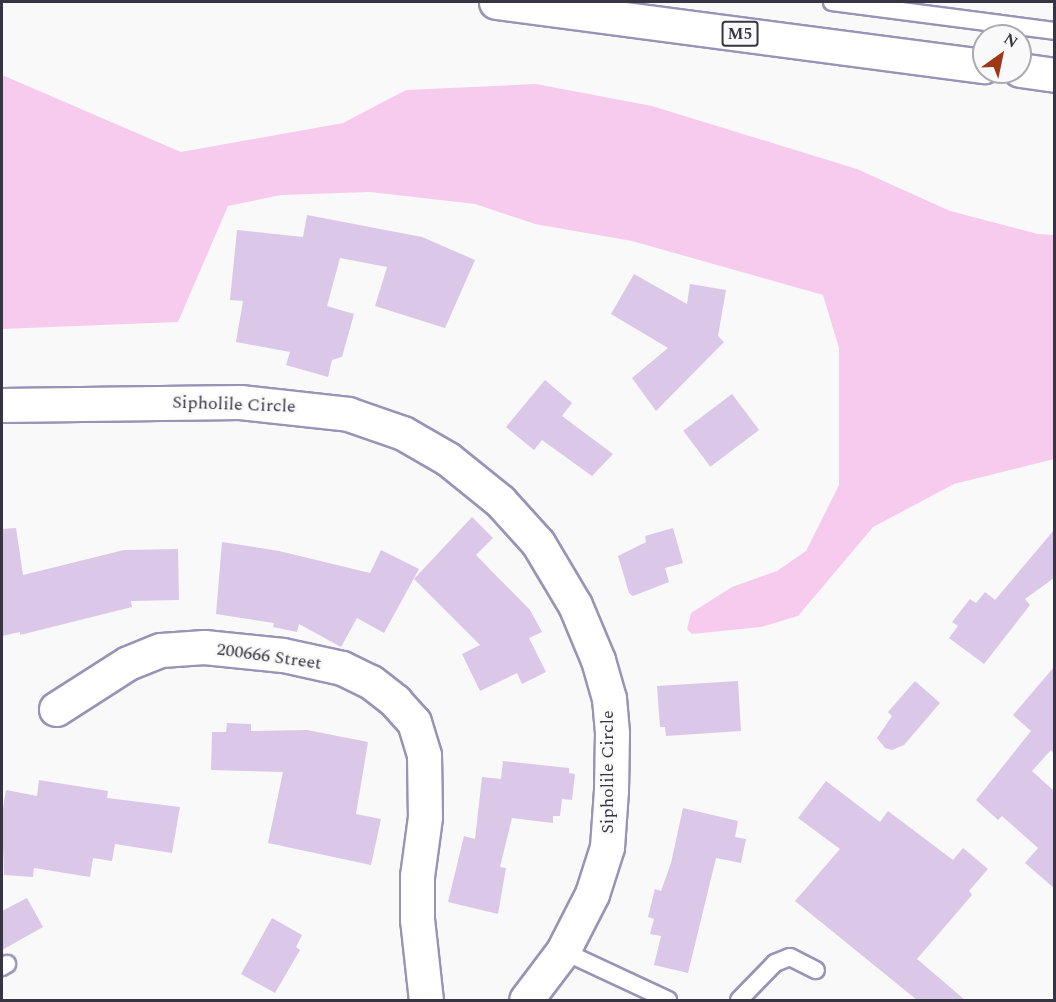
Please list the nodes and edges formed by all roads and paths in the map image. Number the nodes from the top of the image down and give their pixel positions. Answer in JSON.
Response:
{"nodes":[{"id":1,"x":496,"y":2,"type":"edge"},
{"id":2,"x":832,"y":2,"type":"edge"},
{"id":3,"x":1054,"y":31,"type":"edge"},
{"id":4,"x":972,"y":64,"type":"edge"},
{"id":5,"x":1032,"y":72,"type":"edge"},
{"id":6,"x":1054,"y":75,"type":"edge"},
{"id":7,"x":2,"y":405,"type":"edge"},
{"id":8,"x":56,"y":709,"type":"dead end"},
{"id":9,"x":563,"y":951,"type":"junction"},
{"id":10,"x":816,"y":970,"type":"dead end"},
{"id":11,"x":426,"y":1000,"type":"edge"},
{"id":12,"x":526,"y":1000,"type":"edge"},
{"id":13,"x":668,"y":1000,"type":"edge"},
{"id":14,"x":739,"y":1000,"type":"edge"}],
"edges":[{"from":1,"to":4,"type":"street","number":"M5"},
{"from":2,"to":3,"type":"lane"},
{"from":5,"to":6,"type":"street"},
{"from":7,"to":9,"type":"street","name":"Sipholile Circle"},
{"from":8,"to":11,"type":"street","name":"200666 Street"},
{"from":9,"to":12,"type":"street","name":"Sipholile Circle"},
{"from":9,"to":13,"type":"lane"},
{"from":10,"to":14,"type":"lane"}]}
